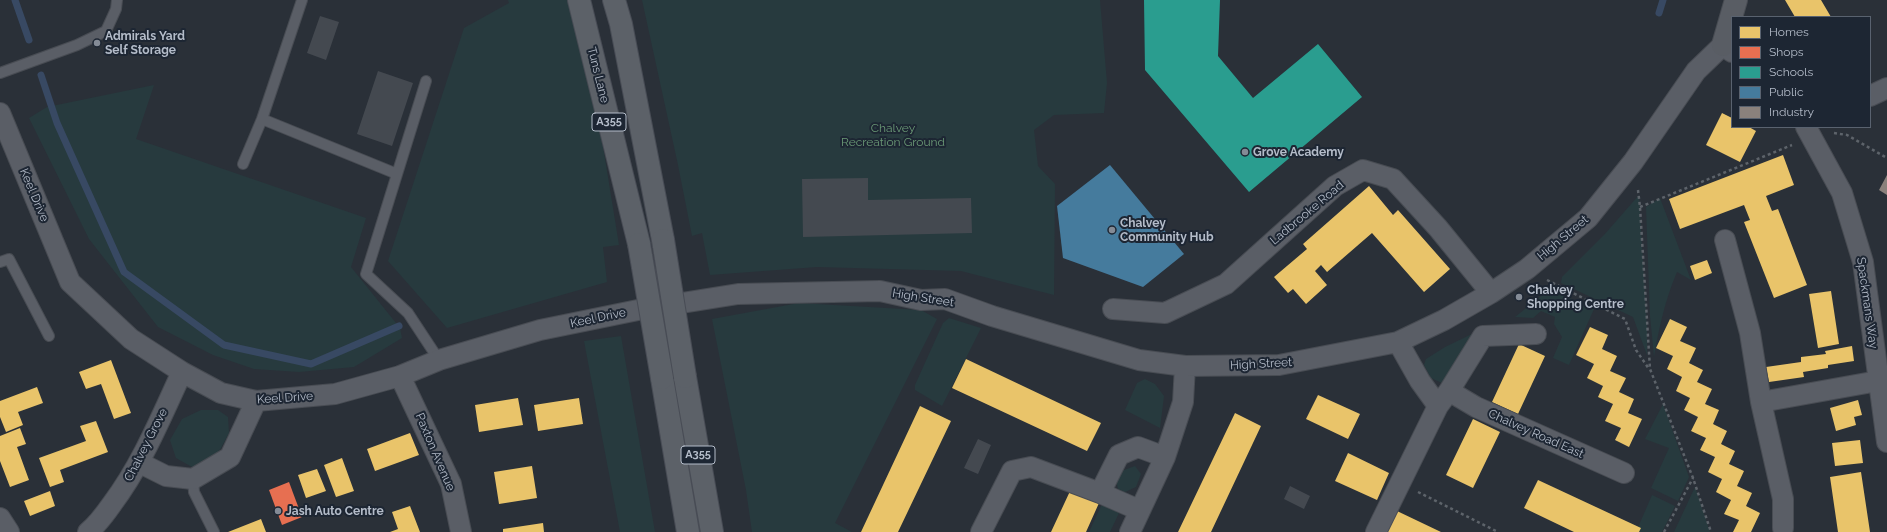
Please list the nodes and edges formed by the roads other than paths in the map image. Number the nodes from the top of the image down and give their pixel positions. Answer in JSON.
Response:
{"nodes":[{"id":1,"x":117,"y":0,"type":"edge"},
{"id":2,"x":302,"y":0,"type":"edge"},
{"id":3,"x":579,"y":0,"type":"edge"},
{"id":4,"x":614,"y":0,"type":"edge"},
{"id":5,"x":1736,"y":0,"type":"edge"},
{"id":6,"x":1733,"y":16,"type":"edge"},
{"id":7,"x":1731,"y":31,"type":"edge"},
{"id":8,"x":1728,"y":49,"type":"edge"},
{"id":9,"x":0,"y":73,"type":"edge"},
{"id":10,"x":426,"y":81,"type":"dead end"},
{"id":11,"x":1887,"y":88,"type":"edge"},
{"id":12,"x":1871,"y":96,"type":"edge"},
{"id":13,"x":0,"y":113,"type":"edge"},
{"id":14,"x":262,"y":119,"type":"junction"},
{"id":15,"x":1806,"y":131,"type":"edge"},
{"id":16,"x":243,"y":164,"type":"dead end"},
{"id":17,"x":397,"y":174,"type":"junction"},
{"id":18,"x":1725,"y":240,"type":"dead end"},
{"id":19,"x":0,"y":262,"type":"edge"},
{"id":20,"x":1491,"y":294,"type":"junction"},
{"id":21,"x":1113,"y":309,"type":"dead end"},
{"id":22,"x":638,"y":310,"type":"joint"},
{"id":23,"x":1536,"y":334,"type":"dead end"},
{"id":24,"x":49,"y":336,"type":"dead end"},
{"id":25,"x":1398,"y":342,"type":"junction"},
{"id":26,"x":439,"y":360,"type":"junction"},
{"id":27,"x":1185,"y":366,"type":"junction"},
{"id":28,"x":182,"y":372,"type":"junction"},
{"id":29,"x":400,"y":376,"type":"junction"},
{"id":30,"x":1878,"y":382,"type":"junction"},
{"id":31,"x":1444,"y":399,"type":"junction"},
{"id":32,"x":256,"y":401,"type":"junction"},
{"id":33,"x":1761,"y":402,"type":"junction"},
{"id":34,"x":1887,"y":442,"type":"edge"},
{"id":35,"x":1165,"y":457,"type":"junction"},
{"id":36,"x":140,"y":462,"type":"junction"},
{"id":37,"x":1624,"y":473,"type":"dead end"},
{"id":38,"x":193,"y":479,"type":"junction"},
{"id":39,"x":1100,"y":493,"type":"junction"},
{"id":40,"x":1139,"y":510,"type":"junction"},
{"id":41,"x":0,"y":518,"type":"edge"},
{"id":42,"x":1783,"y":528,"type":"dead end"},
{"id":43,"x":95,"y":530,"type":"edge"},
{"id":44,"x":10,"y":532,"type":"edge"},
{"id":45,"x":214,"y":532,"type":"edge"},
{"id":46,"x":461,"y":532,"type":"edge"},
{"id":47,"x":688,"y":532,"type":"edge"},
{"id":48,"x":712,"y":532,"type":"edge"},
{"id":49,"x":981,"y":532,"type":"edge"},
{"id":50,"x":1130,"y":532,"type":"edge"},
{"id":51,"x":1376,"y":532,"type":"edge"}],
"edges":[{"from":1,"to":9,"type":"lane"},
{"from":2,"to":14,"type":"lane"},
{"from":3,"to":47,"type":"main road","name":"Tuns Lane","number":"A355","bridge":true},
{"from":4,"to":48,"type":"main road","number":"A355","bridge":true},
{"from":5,"to":6,"type":"street","name":"High Street"},
{"from":7,"to":8,"type":"street","name":"High Street"},
{"from":8,"to":20,"type":"street","name":"High Street"},
{"from":10,"to":17,"type":"lane"},
{"from":11,"to":12,"type":"street"},
{"from":13,"to":28,"type":"street","name":"Keel Drive"},
{"from":14,"to":16,"type":"lane"},
{"from":14,"to":17,"type":"lane"},
{"from":15,"to":30,"type":"street","name":"Spackmans Way"},
{"from":17,"to":26,"type":"lane"},
{"from":18,"to":33,"type":"street"},
{"from":19,"to":24,"type":"lane"},
{"from":20,"to":21,"type":"street","name":"Ladbrooke Road"},
{"from":20,"to":25,"type":"street","name":"High Street"},
{"from":22,"to":26,"type":"street","name":"Keel Drive"},
{"from":22,"to":27,"type":"street","name":"High Street"},
{"from":23,"to":31,"type":"street"},
{"from":25,"to":27,"type":"street","name":"High Street"},
{"from":25,"to":31,"type":"street","name":"Chalvey Road East"},
{"from":26,"to":29,"type":"street","name":"Keel Drive"},
{"from":27,"to":35,"type":"street"},
{"from":28,"to":32,"type":"street","name":"Keel Drive"},
{"from":28,"to":36,"type":"street","name":"Chalvey Grove"},
{"from":29,"to":32,"type":"street","name":"Keel Drive"},
{"from":29,"to":46,"type":"street","name":"Paxton Avenue"},
{"from":30,"to":33,"type":"street"},
{"from":30,"to":34,"type":"street","name":"Spackmans Way"},
{"from":31,"to":37,"type":"street","name":"Chalvey Road East"},
{"from":31,"to":51,"type":"street"},
{"from":32,"to":38,"type":"street"},
{"from":33,"to":42,"type":"street"},
{"from":35,"to":39,"type":"street"},
{"from":35,"to":40,"type":"street"},
{"from":36,"to":38,"type":"street"},
{"from":36,"to":43,"type":"street","name":"Chalvey Grove"},
{"from":38,"to":45,"type":"lane"},
{"from":39,"to":40,"type":"street"},
{"from":39,"to":49,"type":"street"},
{"from":40,"to":50,"type":"street"},
{"from":41,"to":44,"type":"street"}]}
